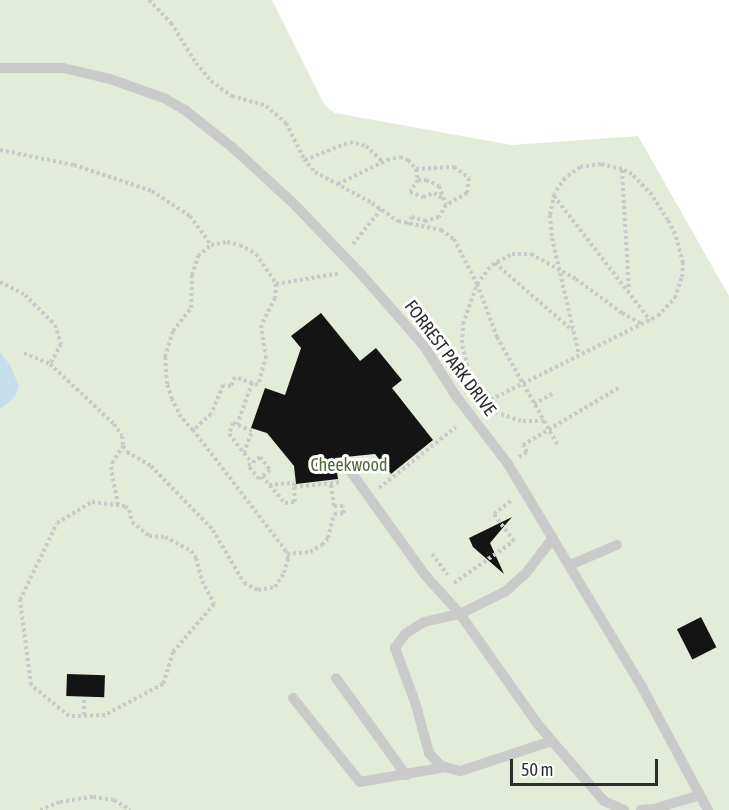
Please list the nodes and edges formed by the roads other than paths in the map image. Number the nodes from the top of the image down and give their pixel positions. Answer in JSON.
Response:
{"nodes":[{"id":1,"x":0,"y":68,"type":"edge"},
{"id":2,"x":354,"y":476,"type":"road end"},
{"id":3,"x":552,"y":538,"type":"junction"},
{"id":4,"x":617,"y":545,"type":"dead end"},
{"id":5,"x":570,"y":565,"type":"junction"},
{"id":6,"x":460,"y":614,"type":"junction"},
{"id":7,"x":336,"y":678,"type":"dead end"},
{"id":8,"x":293,"y":698,"type":"dead end"},
{"id":9,"x":552,"y":741,"type":"junction"},
{"id":10,"x":446,"y":767,"type":"junction"},
{"id":11,"x":406,"y":775,"type":"junction"},
{"id":12,"x":700,"y":795,"type":"junction"},
{"id":13,"x":624,"y":810,"type":"edge"},
{"id":14,"x":641,"y":810,"type":"edge"},
{"id":15,"x":708,"y":810,"type":"edge"}],
"edges":[{"from":1,"to":3,"type":"lane","name":"FORREST PARK DRIVE"},
{"from":2,"to":6,"type":"lane"},
{"from":3,"to":5,"type":"lane","name":"FORREST PARK DRIVE"},
{"from":3,"to":6,"type":"lane"},
{"from":4,"to":5,"type":"lane"},
{"from":5,"to":12,"type":"lane","name":"FORREST PARK DRIVE"},
{"from":6,"to":9,"type":"lane"},
{"from":6,"to":10,"type":"lane"},
{"from":7,"to":11,"type":"lane"},
{"from":8,"to":11,"type":"lane"},
{"from":9,"to":10,"type":"lane"},
{"from":9,"to":13,"type":"lane"},
{"from":10,"to":11,"type":"lane"},
{"from":12,"to":14,"type":"lane"},
{"from":12,"to":15,"type":"lane","name":"FORREST PARK DRIVE"}]}
